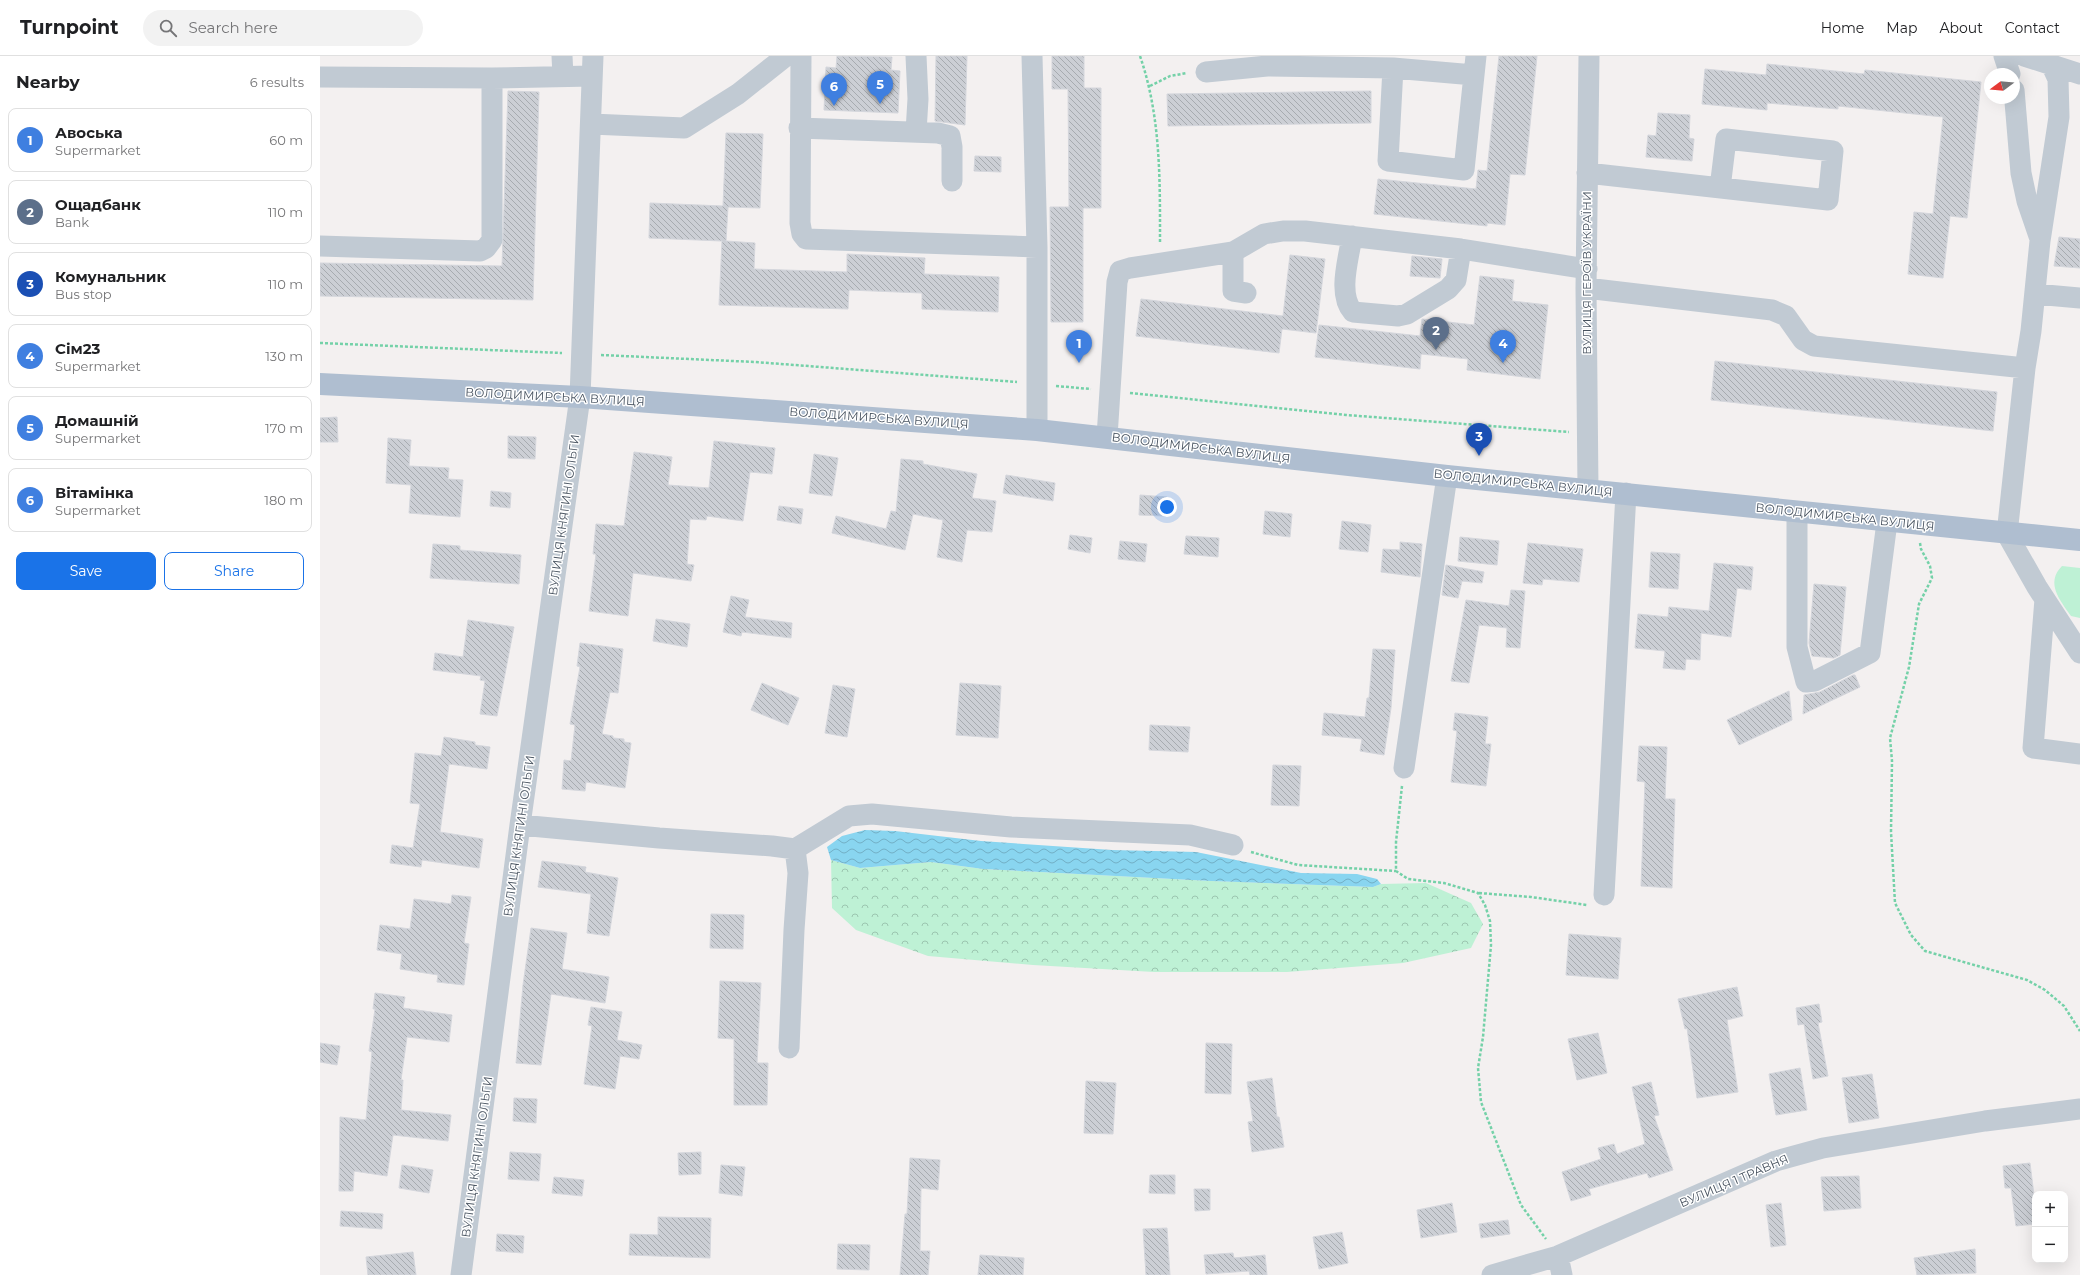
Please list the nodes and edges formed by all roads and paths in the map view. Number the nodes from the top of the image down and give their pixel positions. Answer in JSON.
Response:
{"nodes":[{"id":1,"x":562,"y":56,"type":"edge"},
{"id":2,"x":786,"y":56,"type":"edge"},
{"id":3,"x":801,"y":56,"type":"edge"},
{"id":4,"x":916,"y":56,"type":"edge"},
{"id":5,"x":1032,"y":56,"type":"edge"},
{"id":6,"x":1140,"y":56,"type":"edge"},
{"id":7,"x":1589,"y":56,"type":"edge"},
{"id":8,"x":2004,"y":56,"type":"edge"},
{"id":9,"x":2024,"y":56,"type":"edge"},
{"id":10,"x":592,"y":66,"type":"edge"},
{"id":11,"x":1475,"y":66,"type":"edge"},
{"id":12,"x":2052,"y":66,"type":"junction"},
{"id":13,"x":1393,"y":68,"type":"junction"},
{"id":14,"x":2008,"y":68,"type":"edge"},
{"id":15,"x":1206,"y":72,"type":"joint"},
{"id":16,"x":2080,"y":74,"type":"edge"},
{"id":17,"x":563,"y":76,"type":"junction"},
{"id":18,"x":320,"y":77,"type":"edge"},
{"id":19,"x":492,"y":78,"type":"junction"},
{"id":20,"x":1150,"y":86,"type":"junction"},
{"id":21,"x":2015,"y":104,"type":"edge"},
{"id":22,"x":591,"y":124,"type":"junction"},
{"id":23,"x":799,"y":128,"type":"junction"},
{"id":24,"x":916,"y":132,"type":"junction"},
{"id":25,"x":1587,"y":173,"type":"junction"},
{"id":26,"x":952,"y":181,"type":"dead end"},
{"id":27,"x":1720,"y":188,"type":"junction"},
{"id":28,"x":1352,"y":236,"type":"junction"},
{"id":29,"x":2040,"y":241,"type":"junction"},
{"id":30,"x":320,"y":246,"type":"edge"},
{"id":31,"x":1037,"y":247,"type":"junction"},
{"id":32,"x":1461,"y":249,"type":"junction"},
{"id":33,"x":1233,"y":252,"type":"junction"},
{"id":34,"x":1160,"y":262,"type":"junction"},
{"id":35,"x":1587,"y":278,"type":"junction"},
{"id":36,"x":1246,"y":292,"type":"dead end"},
{"id":37,"x":2035,"y":294,"type":"junction"},
{"id":38,"x":2080,"y":298,"type":"edge"},
{"id":39,"x":320,"y":343,"type":"edge"},
{"id":40,"x":582,"y":354,"type":"junction"},
{"id":41,"x":2025,"y":368,"type":"junction"},
{"id":42,"x":320,"y":384,"type":"edge"},
{"id":43,"x":1037,"y":384,"type":"junction"},
{"id":44,"x":1110,"y":391,"type":"junction"},
{"id":45,"x":580,"y":397,"type":"junction"},
{"id":46,"x":1037,"y":430,"type":"junction"},
{"id":47,"x":1587,"y":433,"type":"junction"},
{"id":48,"x":1107,"y":437,"type":"junction"},
{"id":49,"x":1448,"y":476,"type":"junction"},
{"id":50,"x":1588,"y":489,"type":"junction"},
{"id":51,"x":1626,"y":493,"type":"junction"},
{"id":52,"x":1797,"y":512,"type":"junction"},
{"id":53,"x":1887,"y":522,"type":"junction"},
{"id":54,"x":2008,"y":534,"type":"junction"},
{"id":55,"x":2080,"y":540,"type":"edge"},
{"id":56,"x":1919,"y":541,"type":"dead end"},
{"id":57,"x":2045,"y":599,"type":"junction"},
{"id":58,"x":2080,"y":653,"type":"edge"},
{"id":59,"x":2080,"y":754,"type":"edge"},
{"id":60,"x":1404,"y":768,"type":"joint"},
{"id":61,"x":520,"y":825,"type":"junction"},
{"id":62,"x":1233,"y":845,"type":"joint"},
{"id":63,"x":795,"y":849,"type":"junction"},
{"id":64,"x":1396,"y":871,"type":"junction"},
{"id":65,"x":1478,"y":893,"type":"junction"},
{"id":66,"x":1604,"y":895,"type":"joint"},
{"id":67,"x":2080,"y":1031,"type":"edge"},
{"id":68,"x":789,"y":1048,"type":"dead end"},
{"id":69,"x":2080,"y":1109,"type":"edge"},
{"id":70,"x":1560,"y":1266,"type":"edge"},
{"id":71,"x":461,"y":1275,"type":"edge"},
{"id":72,"x":1492,"y":1275,"type":"edge"}],
"edges":[{"from":1,"to":17,"type":"street"},
{"from":2,"to":22,"type":"street"},
{"from":3,"to":23,"type":"street"},
{"from":4,"to":24,"type":"street"},
{"from":5,"to":31,"type":"street"},
{"from":6,"to":20,"type":"path"},
{"from":7,"to":25,"type":"street","name":"ВУЛИЦЯ ГЕРОЇВ УКРАЇНИ"},
{"from":8,"to":14,"type":"street"},
{"from":9,"to":12,"type":"street"},
{"from":10,"to":17,"type":"street"},
{"from":10,"to":22,"type":"street","name":"ВУЛИЦЯ КНЯГИНІ ОЛЬГИ"},
{"from":11,"to":13,"type":"street"},
{"from":11,"to":13,"type":"street"},
{"from":12,"to":16,"type":"street"},
{"from":12,"to":29,"type":"street"},
{"from":13,"to":15,"type":"street"},
{"from":15,"to":20,"type":"path"},
{"from":17,"to":19,"type":"street"},
{"from":18,"to":19,"type":"street"},
{"from":19,"to":30,"type":"street"},
{"from":20,"to":34,"type":"path"},
{"from":21,"to":29,"type":"street"},
{"from":22,"to":40,"type":"street","name":"ВУЛИЦЯ КНЯГИНІ ОЛЬГИ"},
{"from":23,"to":24,"type":"street"},
{"from":23,"to":31,"type":"street"},
{"from":24,"to":26,"type":"street"},
{"from":25,"to":27,"type":"street"},
{"from":25,"to":35,"type":"street","name":"ВУЛИЦЯ ГЕРОЇВ УКРАЇНИ"},
{"from":27,"to":27,"type":"street"},
{"from":28,"to":32,"type":"street"},
{"from":28,"to":32,"type":"street"},
{"from":28,"to":33,"type":"street"},
{"from":29,"to":37,"type":"street"},
{"from":31,"to":43,"type":"street"},
{"from":32,"to":35,"type":"street"},
{"from":33,"to":34,"type":"street"},
{"from":33,"to":36,"type":"street"},
{"from":34,"to":44,"type":"street"},
{"from":35,"to":41,"type":"street"},
{"from":35,"to":47,"type":"street","name":"ВУЛИЦЯ ГЕРОЇВ УКРАЇНИ"},
{"from":37,"to":38,"type":"street"},
{"from":37,"to":41,"type":"street"},
{"from":39,"to":40,"type":"path"},
{"from":40,"to":43,"type":"path"},
{"from":40,"to":45,"type":"street","name":"ВУЛИЦЯ КНЯГИНІ ОЛЬГИ"},
{"from":41,"to":54,"type":"street"},
{"from":42,"to":45,"type":"main road","name":"ВОЛОДИМИРСЬКА ВУЛИЦЯ"},
{"from":43,"to":44,"type":"path"},
{"from":43,"to":46,"type":"street"},
{"from":44,"to":47,"type":"path"},
{"from":44,"to":48,"type":"street"},
{"from":45,"to":46,"type":"main road","name":"ВОЛОДИМИРСЬКА ВУЛИЦЯ"},
{"from":45,"to":61,"type":"street","name":"ВУЛИЦЯ КНЯГИНІ ОЛЬГИ"},
{"from":46,"to":48,"type":"main road","name":"ВОЛОДИМИРСЬКА ВУЛИЦЯ"},
{"from":47,"to":50,"type":"street","name":"ВУЛИЦЯ ГЕРОЇВ УКРАЇНИ"},
{"from":48,"to":49,"type":"main road","name":"ВОЛОДИМИРСЬКА ВУЛИЦЯ"},
{"from":49,"to":50,"type":"main road","name":"ВОЛОДИМИРСЬКА ВУЛИЦЯ"},
{"from":49,"to":60,"type":"street"},
{"from":50,"to":51,"type":"main road","name":"ВОЛОДИМИРСЬКА ВУЛИЦЯ"},
{"from":51,"to":52,"type":"main road","name":"ВОЛОДИМИРСЬКА ВУЛИЦЯ"},
{"from":51,"to":66,"type":"street"},
{"from":52,"to":53,"type":"main road","name":"ВОЛОДИМИРСЬКА ВУЛИЦЯ"},
{"from":52,"to":53,"type":"street"},
{"from":53,"to":54,"type":"main road","name":"ВОЛОДИМИРСЬКА ВУЛИЦЯ"},
{"from":54,"to":55,"type":"main road","name":"ВОЛОДИМИРСЬКА ВУЛИЦЯ"},
{"from":54,"to":57,"type":"street"},
{"from":56,"to":67,"type":"path"},
{"from":57,"to":58,"type":"street"},
{"from":57,"to":59,"type":"street"},
{"from":60,"to":64,"type":"path"},
{"from":61,"to":63,"type":"street"},
{"from":61,"to":71,"type":"street","name":"ВУЛИЦЯ КНЯГИНІ ОЛЬГИ"},
{"from":62,"to":63,"type":"street"},
{"from":62,"to":64,"type":"path"},
{"from":63,"to":68,"type":"street"},
{"from":64,"to":65,"type":"path"},
{"from":65,"to":66,"type":"path"},
{"from":65,"to":70,"type":"path"},
{"from":69,"to":70,"type":"street","name":"ВУЛИЦЯ 1 ТРАВНЯ"},
{"from":70,"to":72,"type":"street","name":"ВУЛИЦЯ 1 ТРАВНЯ"}]}
